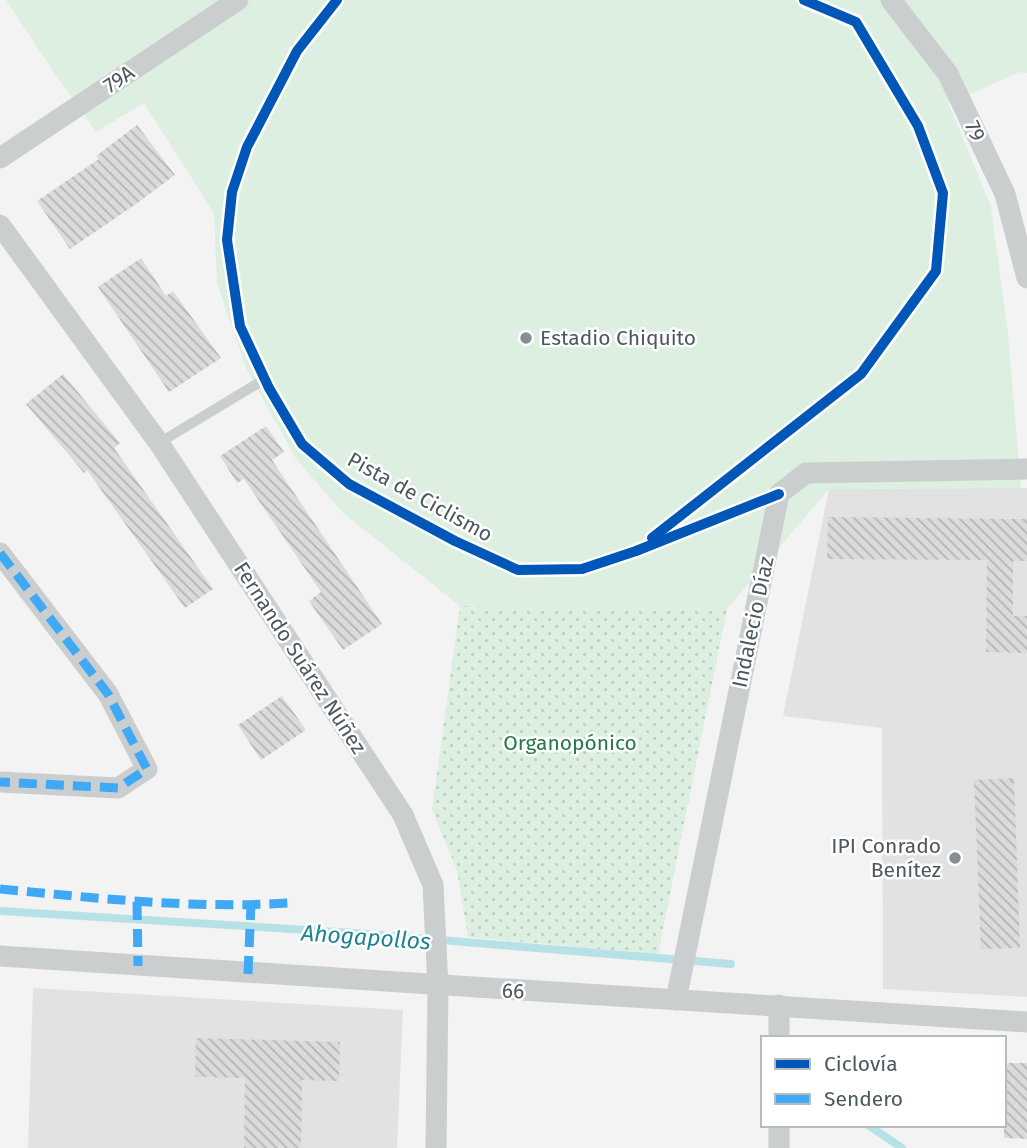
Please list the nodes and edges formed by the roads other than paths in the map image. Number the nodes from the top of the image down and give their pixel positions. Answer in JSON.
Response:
{"nodes":[{"id":1,"x":238,"y":0,"type":"edge"},
{"id":2,"x":891,"y":0,"type":"edge"},
{"id":3,"x":0,"y":159,"type":"edge"},
{"id":4,"x":0,"y":225,"type":"edge"},
{"id":5,"x":1027,"y":278,"type":"edge"},
{"id":6,"x":265,"y":379,"type":"dead end"},
{"id":7,"x":159,"y":443,"type":"junction"},
{"id":8,"x":1027,"y":470,"type":"edge"},
{"id":9,"x":0,"y":553,"type":"edge"},
{"id":10,"x":0,"y":782,"type":"edge"},
{"id":11,"x":0,"y":956,"type":"edge"},
{"id":12,"x":438,"y":986,"type":"junction"},
{"id":13,"x":676,"y":1000,"type":"junction"},
{"id":14,"x":779,"y":1005,"type":"junction"},
{"id":15,"x":1027,"y":1022,"type":"edge"},
{"id":16,"x":779,"y":1036,"type":"edge"},
{"id":17,"x":779,"y":1127,"type":"edge"},
{"id":18,"x":436,"y":1148,"type":"edge"},
{"id":19,"x":779,"y":1148,"type":"edge"}],
"edges":[{"from":1,"to":3,"type":"street","name":"79A"},
{"from":2,"to":5,"type":"street","name":"79"},
{"from":4,"to":7,"type":"street","name":"Fernando Suárez Núñez"},
{"from":6,"to":7,"type":"lane"},
{"from":7,"to":12,"type":"street","name":"Fernando Suárez Núñez"},
{"from":8,"to":13,"type":"street","name":"Indalecio Díaz"},
{"from":9,"to":10,"type":"street"},
{"from":11,"to":12,"type":"street","name":"66"},
{"from":12,"to":13,"type":"street","name":"66"},
{"from":12,"to":18,"type":"street","name":"Fernando Suárez Núñez"},
{"from":13,"to":14,"type":"street","name":"66"},
{"from":14,"to":15,"type":"street","name":"66"},
{"from":14,"to":16,"type":"street"},
{"from":17,"to":19,"type":"street"}]}
